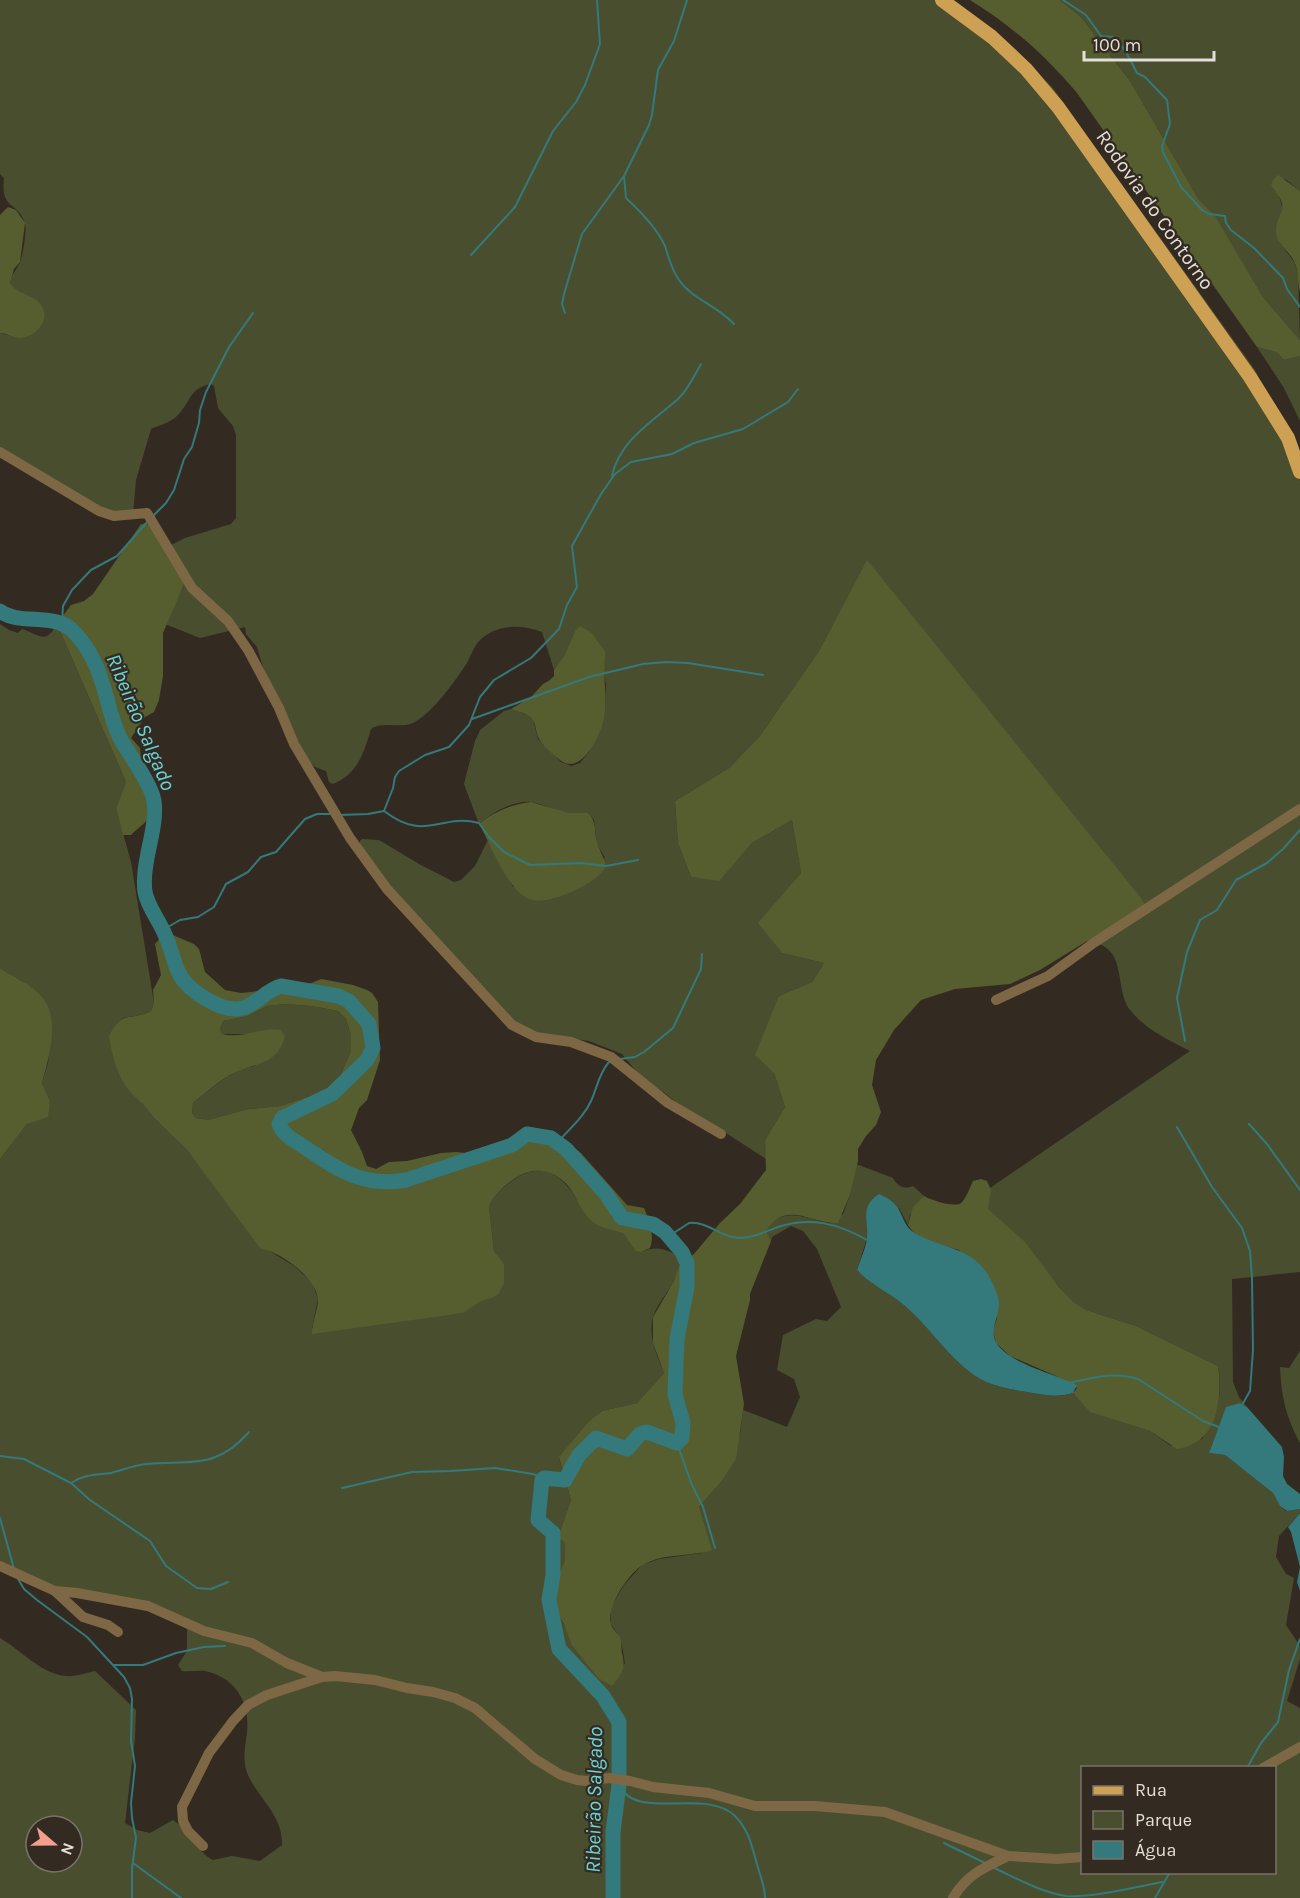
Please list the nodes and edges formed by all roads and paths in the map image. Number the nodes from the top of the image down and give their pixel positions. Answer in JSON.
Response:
{"nodes":[{"id":1,"x":942,"y":0,"type":"edge"},
{"id":2,"x":0,"y":452,"type":"edge"},
{"id":3,"x":1300,"y":472,"type":"edge"},
{"id":4,"x":1300,"y":808,"type":"edge"},
{"id":5,"x":996,"y":1000,"type":"dead end"},
{"id":6,"x":721,"y":1134,"type":"dead end"},
{"id":7,"x":0,"y":1566,"type":"edge"},
{"id":8,"x":55,"y":1591,"type":"junction"},
{"id":9,"x":118,"y":1632,"type":"dead end"},
{"id":10,"x":322,"y":1677,"type":"junction"},
{"id":11,"x":1300,"y":1747,"type":"edge"},
{"id":12,"x":1265,"y":1766,"type":"edge"},
{"id":13,"x":203,"y":1846,"type":"dead end"},
{"id":14,"x":1008,"y":1856,"type":"junction"},
{"id":15,"x":1081,"y":1857,"type":"edge"},
{"id":16,"x":953,"y":1898,"type":"edge"}],
"edges":[{"from":1,"to":3,"type":"main road","name":"Rodovia do Contorno"},
{"from":2,"to":6,"type":"street"},
{"from":4,"to":5,"type":"street"},
{"from":7,"to":8,"type":"street"},
{"from":8,"to":9,"type":"street"},
{"from":8,"to":10,"type":"street"},
{"from":10,"to":13,"type":"street"},
{"from":10,"to":14,"type":"street"},
{"from":11,"to":12,"type":"street"},
{"from":14,"to":15,"type":"street"},
{"from":14,"to":16,"type":"street"}]}
